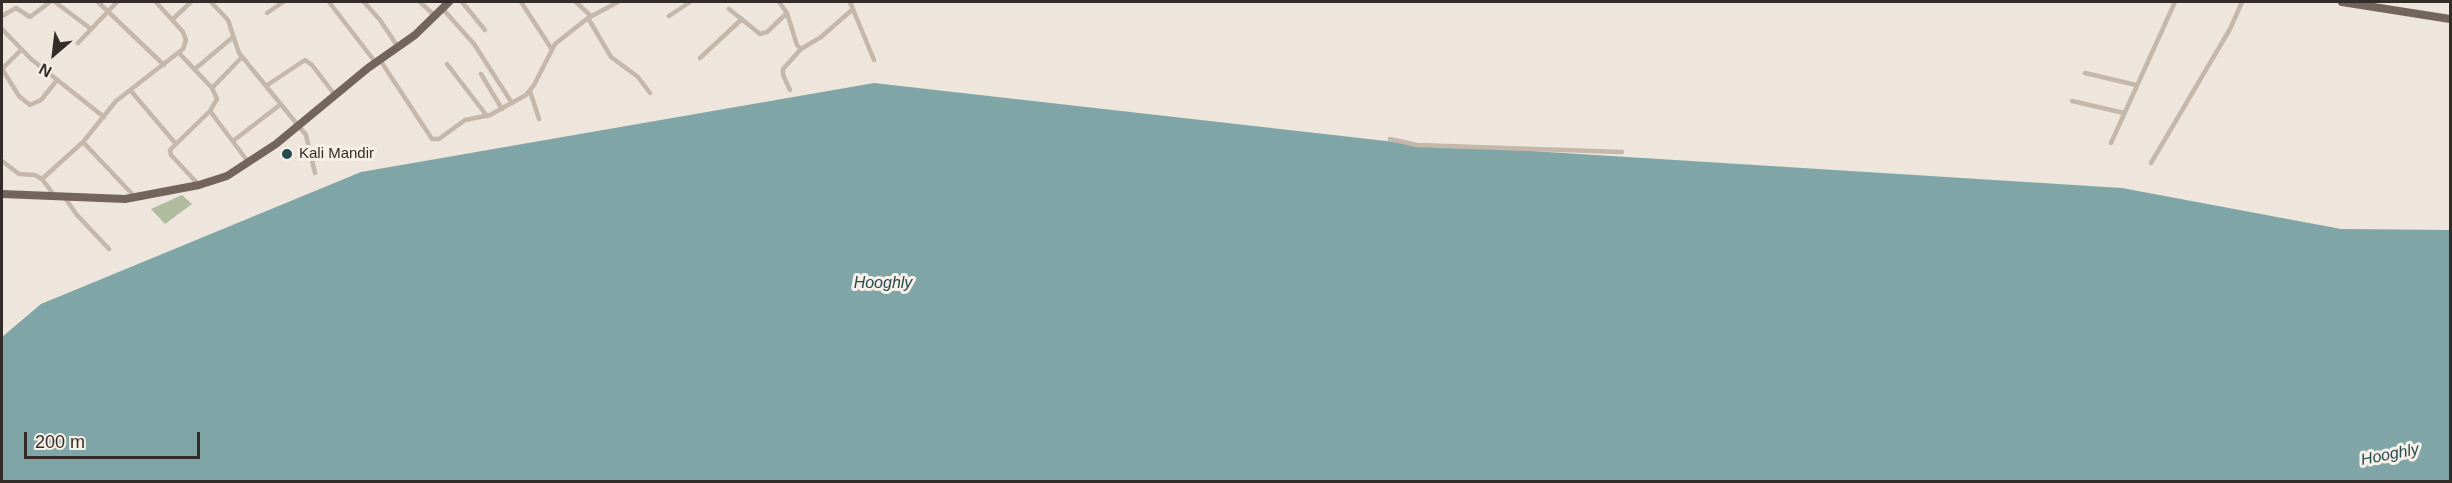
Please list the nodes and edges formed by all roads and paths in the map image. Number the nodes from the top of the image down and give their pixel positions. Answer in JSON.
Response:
{"nodes":[{"id":1,"x":50,"y":2,"type":"edge"},
{"id":2,"x":55,"y":2,"type":"edge"},
{"id":3,"x":98,"y":2,"type":"edge"},
{"id":4,"x":117,"y":2,"type":"edge"},
{"id":5,"x":156,"y":2,"type":"edge"},
{"id":6,"x":191,"y":2,"type":"edge"},
{"id":7,"x":211,"y":2,"type":"edge"},
{"id":8,"x":283,"y":2,"type":"edge"},
{"id":9,"x":329,"y":2,"type":"edge"},
{"id":10,"x":364,"y":2,"type":"edge"},
{"id":11,"x":420,"y":2,"type":"edge"},
{"id":12,"x":462,"y":2,"type":"edge"},
{"id":13,"x":521,"y":2,"type":"edge"},
{"id":14,"x":576,"y":2,"type":"edge"},
{"id":15,"x":618,"y":2,"type":"edge"},
{"id":16,"x":690,"y":2,"type":"edge"},
{"id":17,"x":779,"y":2,"type":"edge"},
{"id":18,"x":850,"y":2,"type":"edge"},
{"id":19,"x":2175,"y":2,"type":"edge"},
{"id":20,"x":2242,"y":2,"type":"edge"},
{"id":21,"x":2348,"y":2,"type":"edge"},
{"id":22,"x":443,"y":5,"type":"edge"},
{"id":23,"x":729,"y":9,"type":"dead end"},
{"id":24,"x":853,"y":9,"type":"junction"},
{"id":25,"x":107,"y":11,"type":"junction"},
{"id":26,"x":267,"y":13,"type":"dead end"},
{"id":27,"x":787,"y":14,"type":"junction"},
{"id":28,"x":2,"y":16,"type":"edge"},
{"id":29,"x":435,"y":16,"type":"junction"},
{"id":30,"x":669,"y":16,"type":"dead end"},
{"id":31,"x":590,"y":17,"type":"junction"},
{"id":32,"x":173,"y":19,"type":"junction"},
{"id":33,"x":742,"y":19,"type":"junction"},
{"id":34,"x":2451,"y":19,"type":"edge"},
{"id":35,"x":91,"y":28,"type":"junction"},
{"id":36,"x":2,"y":29,"type":"edge"},
{"id":37,"x":485,"y":30,"type":"dead end"},
{"id":38,"x":233,"y":36,"type":"junction"},
{"id":39,"x":78,"y":43,"type":"dead end"},
{"id":40,"x":398,"y":47,"type":"junction"},
{"id":41,"x":551,"y":48,"type":"junction"},
{"id":42,"x":801,"y":49,"type":"junction"},
{"id":43,"x":21,"y":50,"type":"junction"},
{"id":44,"x":179,"y":53,"type":"junction"},
{"id":45,"x":242,"y":57,"type":"junction"},
{"id":46,"x":700,"y":58,"type":"dead end"},
{"id":47,"x":874,"y":60,"type":"dead end"},
{"id":48,"x":378,"y":61,"type":"junction"},
{"id":49,"x":447,"y":64,"type":"dead end"},
{"id":50,"x":164,"y":65,"type":"junction"},
{"id":51,"x":2,"y":69,"type":"edge"},
{"id":52,"x":195,"y":69,"type":"junction"},
{"id":53,"x":2085,"y":73,"type":"dead end"},
{"id":54,"x":481,"y":74,"type":"dead end"},
{"id":55,"x":57,"y":80,"type":"junction"},
{"id":56,"x":2136,"y":85,"type":"junction"},
{"id":57,"x":266,"y":86,"type":"junction"},
{"id":58,"x":212,"y":88,"type":"junction"},
{"id":59,"x":790,"y":90,"type":"dead end"},
{"id":60,"x":131,"y":91,"type":"junction"},
{"id":61,"x":530,"y":91,"type":"junction"},
{"id":62,"x":650,"y":93,"type":"dead end"},
{"id":63,"x":335,"y":95,"type":"junction"},
{"id":64,"x":2072,"y":102,"type":"dead end"},
{"id":65,"x":512,"y":103,"type":"junction"},
{"id":66,"x":281,"y":104,"type":"junction"},
{"id":67,"x":502,"y":109,"type":"junction"},
{"id":68,"x":210,"y":111,"type":"junction"},
{"id":69,"x":2124,"y":113,"type":"junction"},
{"id":70,"x":487,"y":116,"type":"junction"},
{"id":71,"x":104,"y":117,"type":"junction"},
{"id":72,"x":539,"y":120,"type":"dead end"},
{"id":73,"x":300,"y":125,"type":"junction"},
{"id":74,"x":1390,"y":140,"type":"dead end"},
{"id":75,"x":233,"y":141,"type":"junction"},
{"id":76,"x":83,"y":142,"type":"junction"},
{"id":77,"x":2111,"y":143,"type":"dead end"},
{"id":78,"x":176,"y":144,"type":"junction"},
{"id":79,"x":1622,"y":152,"type":"dead end"},
{"id":80,"x":2,"y":161,"type":"edge"},
{"id":81,"x":249,"y":163,"type":"junction"},
{"id":82,"x":2151,"y":163,"type":"dead end"},
{"id":83,"x":315,"y":173,"type":"dead end"},
{"id":84,"x":42,"y":179,"type":"junction"},
{"id":85,"x":199,"y":185,"type":"junction"},
{"id":86,"x":2,"y":194,"type":"edge"},
{"id":87,"x":55,"y":197,"type":"junction"},
{"id":88,"x":135,"y":197,"type":"junction"},
{"id":89,"x":65,"y":198,"type":"junction"},
{"id":90,"x":109,"y":249,"type":"dead end"}],
"edges":[{"from":1,"to":28,"type":"street"},
{"from":2,"to":35,"type":"street"},
{"from":3,"to":25,"type":"street"},
{"from":4,"to":25,"type":"street"},
{"from":5,"to":32,"type":"street"},
{"from":6,"to":32,"type":"street"},
{"from":7,"to":38,"type":"street"},
{"from":8,"to":26,"type":"street"},
{"from":9,"to":48,"type":"street"},
{"from":10,"to":40,"type":"street"},
{"from":11,"to":29,"type":"street"},
{"from":12,"to":37,"type":"street"},
{"from":13,"to":41,"type":"street"},
{"from":14,"to":31,"type":"street"},
{"from":15,"to":31,"type":"street"},
{"from":16,"to":30,"type":"street"},
{"from":17,"to":27,"type":"street"},
{"from":18,"to":24,"type":"street"},
{"from":19,"to":56,"type":"street"},
{"from":20,"to":82,"type":"street"},
{"from":21,"to":34,"type":"main road"},
{"from":22,"to":29,"type":"main road"},
{"from":22,"to":65,"type":"street"},
{"from":23,"to":33,"type":"street"},
{"from":24,"to":42,"type":"street"},
{"from":24,"to":47,"type":"street"},
{"from":25,"to":35,"type":"street"},
{"from":25,"to":50,"type":"street"},
{"from":27,"to":33,"type":"street"},
{"from":27,"to":42,"type":"street"},
{"from":29,"to":40,"type":"main road"},
{"from":31,"to":41,"type":"street"},
{"from":31,"to":62,"type":"street"},
{"from":32,"to":44,"type":"street"},
{"from":33,"to":46,"type":"street"},
{"from":35,"to":39,"type":"street"},
{"from":36,"to":43,"type":"street"},
{"from":38,"to":45,"type":"street"},
{"from":38,"to":52,"type":"street"},
{"from":40,"to":48,"type":"main road"},
{"from":41,"to":61,"type":"street"},
{"from":42,"to":59,"type":"street"},
{"from":43,"to":51,"type":"street"},
{"from":43,"to":55,"type":"street"},
{"from":44,"to":50,"type":"street"},
{"from":44,"to":52,"type":"street"},
{"from":45,"to":57,"type":"street"},
{"from":45,"to":58,"type":"street"},
{"from":48,"to":63,"type":"main road"},
{"from":48,"to":70,"type":"street"},
{"from":49,"to":70,"type":"street"},
{"from":50,"to":60,"type":"street"},
{"from":51,"to":55,"type":"street"},
{"from":52,"to":58,"type":"street"},
{"from":53,"to":56,"type":"street"},
{"from":54,"to":67,"type":"street"},
{"from":55,"to":71,"type":"street"},
{"from":56,"to":69,"type":"street"},
{"from":57,"to":63,"type":"street"},
{"from":57,"to":66,"type":"street"},
{"from":58,"to":68,"type":"street"},
{"from":60,"to":71,"type":"street"},
{"from":60,"to":78,"type":"street"},
{"from":61,"to":65,"type":"street"},
{"from":61,"to":72,"type":"street"},
{"from":63,"to":73,"type":"main road"},
{"from":64,"to":69,"type":"street"},
{"from":65,"to":67,"type":"street"},
{"from":66,"to":73,"type":"street"},
{"from":66,"to":75,"type":"street"},
{"from":67,"to":70,"type":"street"},
{"from":68,"to":75,"type":"street"},
{"from":68,"to":78,"type":"street"},
{"from":69,"to":77,"type":"street"},
{"from":71,"to":76,"type":"street"},
{"from":73,"to":81,"type":"main road"},
{"from":73,"to":83,"type":"street"},
{"from":74,"to":79,"type":"street"},
{"from":75,"to":81,"type":"street"},
{"from":76,"to":84,"type":"street"},
{"from":76,"to":88,"type":"street"},
{"from":78,"to":85,"type":"street"},
{"from":80,"to":84,"type":"street"},
{"from":81,"to":85,"type":"main road"},
{"from":84,"to":87,"type":"street"},
{"from":85,"to":88,"type":"main road"},
{"from":86,"to":87,"type":"main road"},
{"from":87,"to":89,"type":"main road"},
{"from":88,"to":89,"type":"main road"},
{"from":89,"to":90,"type":"street"}]}
